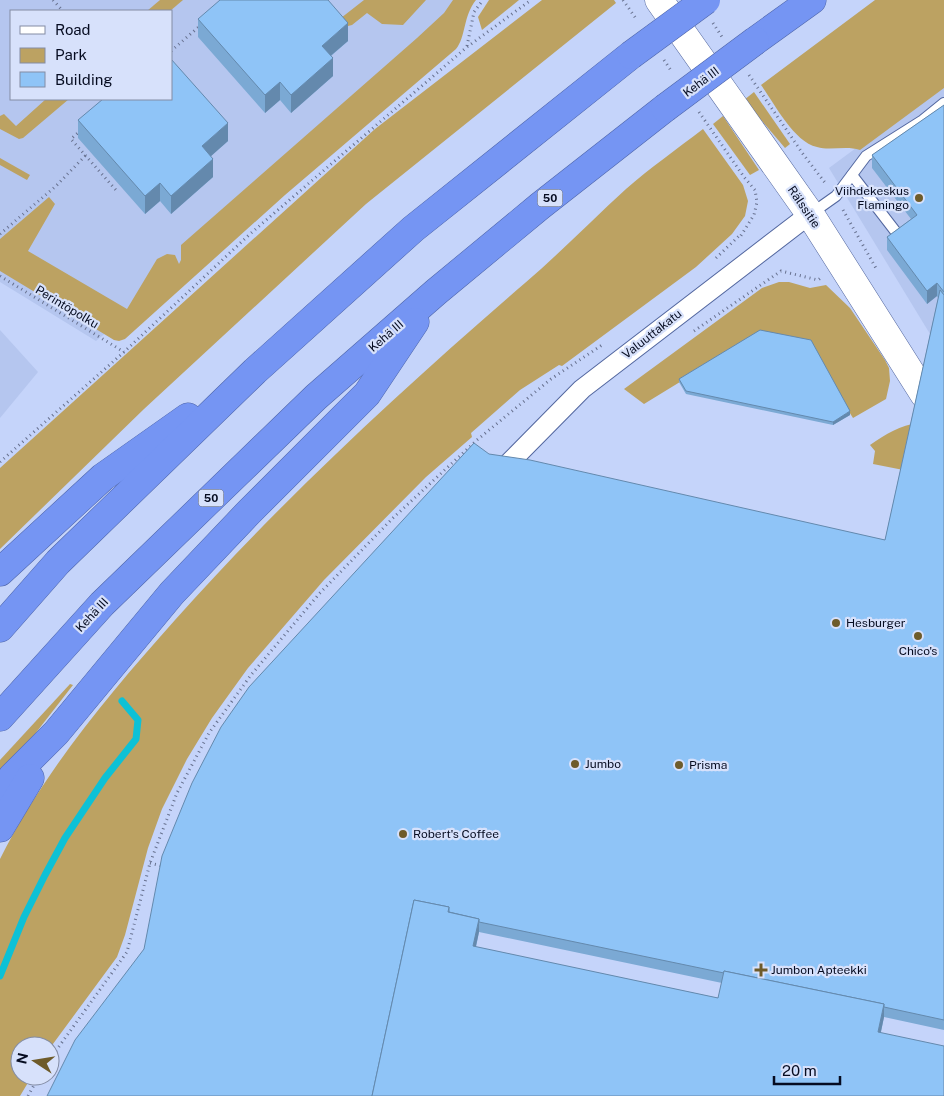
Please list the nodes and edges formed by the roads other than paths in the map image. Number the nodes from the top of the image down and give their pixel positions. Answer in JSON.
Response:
{"nodes":[{"id":1,"x":659,"y":0,"type":"edge"},
{"id":2,"x":812,"y":0,"type":"edge"},
{"id":3,"x":707,"y":8,"type":"edge"},
{"id":4,"x":944,"y":103,"type":"edge"},
{"id":5,"x":852,"y":175,"type":"junction"},
{"id":6,"x":810,"y":214,"type":"junction"},
{"id":7,"x":899,"y":236,"type":"edge"},
{"id":8,"x":436,"y":292,"type":"junction"},
{"id":9,"x":255,"y":371,"type":"junction"},
{"id":10,"x":944,"y":416,"type":"edge"},
{"id":11,"x":506,"y":466,"type":"edge"},
{"id":12,"x":0,"y":572,"type":"edge"},
{"id":13,"x":0,"y":628,"type":"edge"},
{"id":14,"x":0,"y":717,"type":"edge"},
{"id":15,"x":56,"y":733,"type":"junction"},
{"id":16,"x":0,"y":795,"type":"edge"},
{"id":17,"x":0,"y":828,"type":"edge"}],
"edges":[{"from":1,"to":6,"type":"street","name":"Rälssitie"},
{"from":2,"to":8,"type":"highway","name":"Kehä III","number":"50","bridge":true},
{"from":3,"to":9,"type":"highway","bridge":true},
{"from":4,"to":5,"type":"lane"},
{"from":5,"to":6,"type":"lane"},
{"from":5,"to":7,"type":"lane"},
{"from":6,"to":10,"type":"street","name":"Rälssitie"},
{"from":6,"to":11,"type":"street","name":"Valuuttakatu"},
{"from":8,"to":14,"type":"highway","name":"Kehä III","number":"50"},
{"from":8,"to":15,"type":"highway"},
{"from":9,"to":12,"type":"highway"},
{"from":9,"to":13,"type":"highway"},
{"from":15,"to":16,"type":"highway"},
{"from":15,"to":17,"type":"highway"}]}
